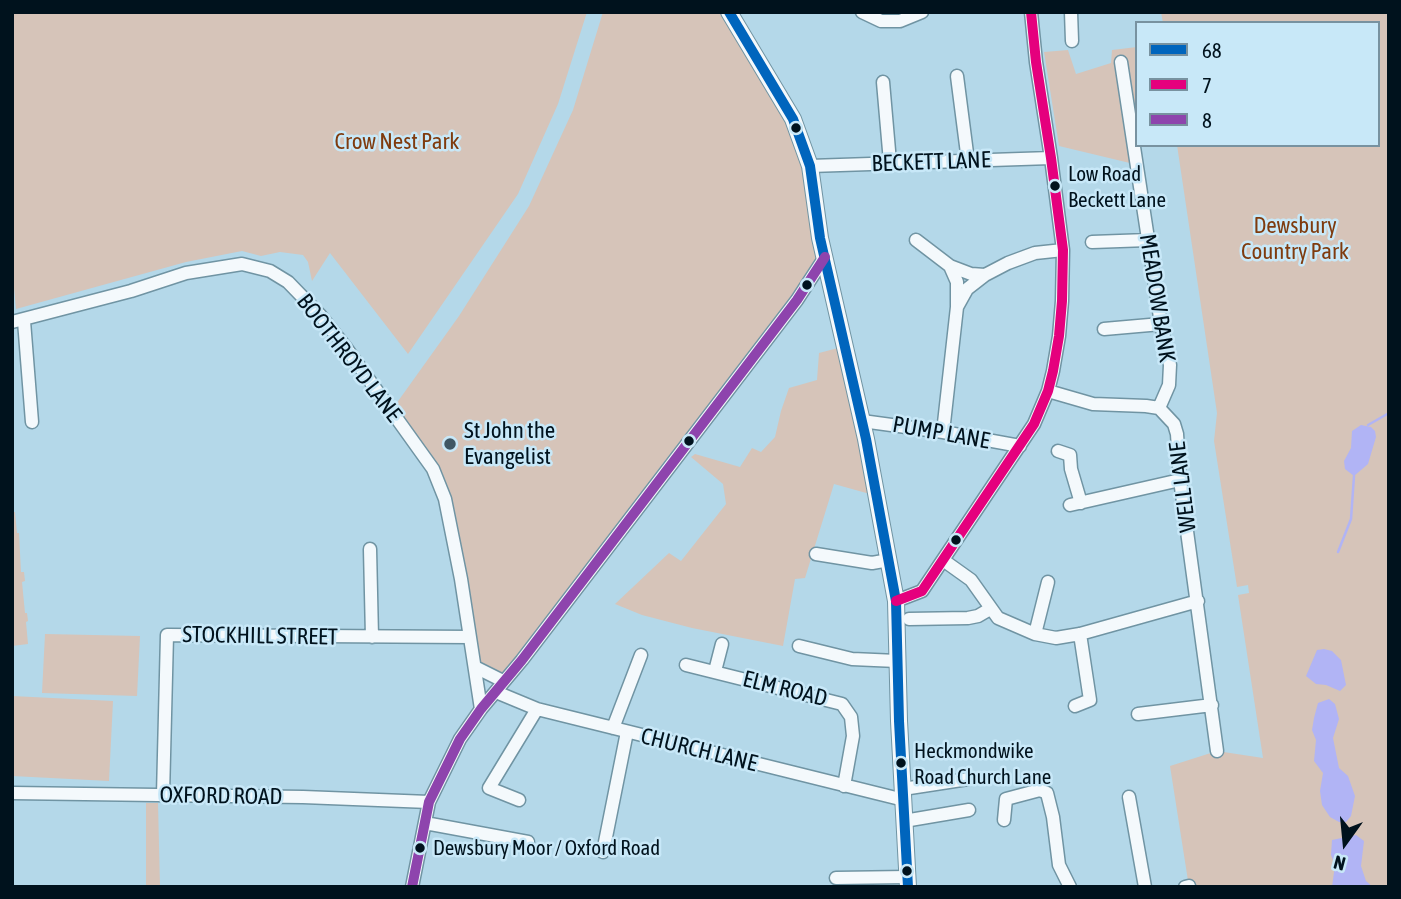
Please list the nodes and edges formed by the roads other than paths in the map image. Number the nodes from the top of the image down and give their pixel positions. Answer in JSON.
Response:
{"nodes":[{"id":1,"x":729,"y":12,"type":"edge"},
{"id":2,"x":862,"y":12,"type":"edge"},
{"id":3,"x":922,"y":12,"type":"edge"},
{"id":4,"x":1031,"y":12,"type":"edge"},
{"id":5,"x":1071,"y":12,"type":"edge"},
{"id":6,"x":1072,"y":41,"type":"dead end"},
{"id":7,"x":1121,"y":62,"type":"dead end"},
{"id":8,"x":957,"y":76,"type":"dead end"},
{"id":9,"x":883,"y":82,"type":"dead end"},
{"id":10,"x":1051,"y":158,"type":"junction"},
{"id":11,"x":968,"y":161,"type":"junction"},
{"id":12,"x":890,"y":162,"type":"junction"},
{"id":13,"x":810,"y":166,"type":"junction"},
{"id":14,"x":916,"y":240,"type":"dead end"},
{"id":15,"x":1148,"y":240,"type":"junction"},
{"id":16,"x":1091,"y":242,"type":"dead end"},
{"id":17,"x":1063,"y":250,"type":"junction"},
{"id":18,"x":825,"y":257,"type":"junction"},
{"id":19,"x":950,"y":266,"type":"junction"},
{"id":20,"x":985,"y":275,"type":"junction"},
{"id":21,"x":957,"y":307,"type":"junction"},
{"id":22,"x":18,"y":321,"type":"edge"},
{"id":23,"x":1161,"y":324,"type":"junction"},
{"id":24,"x":1104,"y":329,"type":"dead end"},
{"id":25,"x":1048,"y":391,"type":"junction"},
{"id":26,"x":1159,"y":408,"type":"junction"},
{"id":27,"x":862,"y":421,"type":"junction"},
{"id":28,"x":32,"y":422,"type":"dead end"},
{"id":29,"x":943,"y":432,"type":"junction"},
{"id":30,"x":1020,"y":446,"type":"junction"},
{"id":31,"x":1058,"y":451,"type":"dead end"},
{"id":32,"x":1180,"y":480,"type":"junction"},
{"id":33,"x":370,"y":548,"type":"dead end"},
{"id":34,"x":816,"y":554,"type":"dead end"},
{"id":35,"x":889,"y":560,"type":"junction"},
{"id":36,"x":943,"y":560,"type":"junction"},
{"id":37,"x":1048,"y":582,"type":"dead end"},
{"id":38,"x":896,"y":601,"type":"junction"},
{"id":39,"x":1198,"y":601,"type":"junction"},
{"id":40,"x":990,"y":609,"type":"junction"},
{"id":41,"x":909,"y":619,"type":"dead end"},
{"id":42,"x":1035,"y":634,"type":"junction"},
{"id":43,"x":1080,"y":634,"type":"junction"},
{"id":44,"x":372,"y":637,"type":"junction"},
{"id":45,"x":471,"y":637,"type":"junction"},
{"id":46,"x":722,"y":644,"type":"dead end"},
{"id":47,"x":799,"y":646,"type":"dead end"},
{"id":48,"x":641,"y":655,"type":"dead end"},
{"id":49,"x":897,"y":661,"type":"junction"},
{"id":50,"x":686,"y":665,"type":"dead end"},
{"id":51,"x":475,"y":667,"type":"junction"},
{"id":52,"x":715,"y":671,"type":"junction"},
{"id":53,"x":500,"y":687,"type":"junction"},
{"id":54,"x":1212,"y":705,"type":"junction"},
{"id":55,"x":1075,"y":706,"type":"dead end"},
{"id":56,"x":481,"y":709,"type":"junction"},
{"id":57,"x":537,"y":709,"type":"junction"},
{"id":58,"x":1138,"y":714,"type":"dead end"},
{"id":59,"x":613,"y":728,"type":"junction"},
{"id":60,"x":627,"y":732,"type":"junction"},
{"id":61,"x":1217,"y":751,"type":"dead end"},
{"id":62,"x":968,"y":779,"type":"dead end"},
{"id":63,"x":844,"y":786,"type":"junction"},
{"id":64,"x":12,"y":793,"type":"edge"},
{"id":65,"x":163,"y":795,"type":"junction"},
{"id":66,"x":904,"y":795,"type":"junction"},
{"id":67,"x":1129,"y":797,"type":"dead end"},
{"id":68,"x":519,"y":800,"type":"dead end"},
{"id":69,"x":429,"y":802,"type":"junction"},
{"id":70,"x":968,"y":810,"type":"dead end"},
{"id":71,"x":1004,"y":820,"type":"dead end"},
{"id":72,"x":904,"y":821,"type":"junction"},
{"id":73,"x":425,"y":823,"type":"junction"},
{"id":74,"x":528,"y":842,"type":"dead end"},
{"id":75,"x":603,"y":852,"type":"dead end"},
{"id":76,"x":836,"y":878,"type":"dead end"},
{"id":77,"x":908,"y":882,"type":"edge"},
{"id":78,"x":412,"y":887,"type":"edge"},
{"id":79,"x":1070,"y":887,"type":"edge"},
{"id":80,"x":1146,"y":887,"type":"edge"}],
"edges":[{"from":1,"to":13,"type":"main road"},
{"from":2,"to":3,"type":"street"},
{"from":4,"to":10,"type":"street"},
{"from":5,"to":6,"type":"street"},
{"from":7,"to":15,"type":"street","name":"MEADOW BANK"},
{"from":8,"to":11,"type":"street"},
{"from":9,"to":12,"type":"street"},
{"from":10,"to":11,"type":"street","name":"BECKETT LANE"},
{"from":10,"to":17,"type":"street"},
{"from":11,"to":12,"type":"street","name":"BECKETT LANE"},
{"from":12,"to":13,"type":"street","name":"BECKETT LANE"},
{"from":13,"to":18,"type":"main road"},
{"from":14,"to":19,"type":"street"},
{"from":15,"to":16,"type":"street"},
{"from":15,"to":23,"type":"street","name":"MEADOW BANK"},
{"from":17,"to":20,"type":"street"},
{"from":17,"to":25,"type":"street"},
{"from":18,"to":27,"type":"main road"},
{"from":18,"to":53,"type":"street"},
{"from":19,"to":20,"type":"street"},
{"from":19,"to":21,"type":"street"},
{"from":20,"to":21,"type":"street"},
{"from":21,"to":29,"type":"street"},
{"from":22,"to":28,"type":"street"},
{"from":22,"to":45,"type":"street","name":"BOOTHROYD LANE"},
{"from":23,"to":24,"type":"street"},
{"from":23,"to":26,"type":"street","name":"MEADOW BANK"},
{"from":25,"to":26,"type":"street"},
{"from":25,"to":30,"type":"street"},
{"from":26,"to":32,"type":"street","name":"WELL LANE"},
{"from":27,"to":29,"type":"street","name":"PUMP LANE"},
{"from":27,"to":35,"type":"main road"},
{"from":29,"to":30,"type":"street","name":"PUMP LANE"},
{"from":30,"to":36,"type":"street"},
{"from":31,"to":32,"type":"street"},
{"from":32,"to":39,"type":"street","name":"WELL LANE"},
{"from":33,"to":44,"type":"street"},
{"from":34,"to":35,"type":"street"},
{"from":35,"to":38,"type":"main road"},
{"from":36,"to":38,"type":"street"},
{"from":36,"to":40,"type":"street"},
{"from":37,"to":42,"type":"street"},
{"from":38,"to":49,"type":"main road"},
{"from":39,"to":43,"type":"street"},
{"from":39,"to":54,"type":"street","name":"WELL LANE"},
{"from":40,"to":41,"type":"street"},
{"from":40,"to":42,"type":"street"},
{"from":42,"to":43,"type":"street"},
{"from":43,"to":55,"type":"street"},
{"from":44,"to":45,"type":"street","name":"STOCKHILL STREET"},
{"from":44,"to":65,"type":"street","name":"STOCKHILL STREET"},
{"from":45,"to":51,"type":"street","name":"BOOTHROYD LANE"},
{"from":46,"to":52,"type":"street"},
{"from":47,"to":49,"type":"street"},
{"from":48,"to":59,"type":"street"},
{"from":49,"to":66,"type":"main road"},
{"from":50,"to":52,"type":"street","name":"ELM ROAD"},
{"from":51,"to":53,"type":"street"},
{"from":51,"to":56,"type":"street","name":"BOOTHROYD LANE"},
{"from":52,"to":63,"type":"street","name":"ELM ROAD"},
{"from":53,"to":56,"type":"street"},
{"from":53,"to":57,"type":"street","name":"CHURCH LANE"},
{"from":54,"to":58,"type":"street"},
{"from":54,"to":61,"type":"street","name":"WELL LANE"},
{"from":56,"to":69,"type":"street"},
{"from":57,"to":59,"type":"street","name":"CHURCH LANE"},
{"from":57,"to":68,"type":"street"},
{"from":59,"to":60,"type":"street","name":"CHURCH LANE"},
{"from":60,"to":63,"type":"street","name":"CHURCH LANE"},
{"from":60,"to":75,"type":"street"},
{"from":62,"to":66,"type":"street"},
{"from":63,"to":66,"type":"street","name":"CHURCH LANE"},
{"from":64,"to":65,"type":"street","name":"OXFORD ROAD"},
{"from":65,"to":69,"type":"street","name":"OXFORD ROAD"},
{"from":66,"to":72,"type":"main road"},
{"from":67,"to":80,"type":"street"},
{"from":69,"to":73,"type":"street"},
{"from":70,"to":72,"type":"street"},
{"from":71,"to":79,"type":"street"},
{"from":72,"to":77,"type":"main road"},
{"from":73,"to":74,"type":"street"},
{"from":73,"to":78,"type":"street"},
{"from":76,"to":77,"type":"street"}]}
